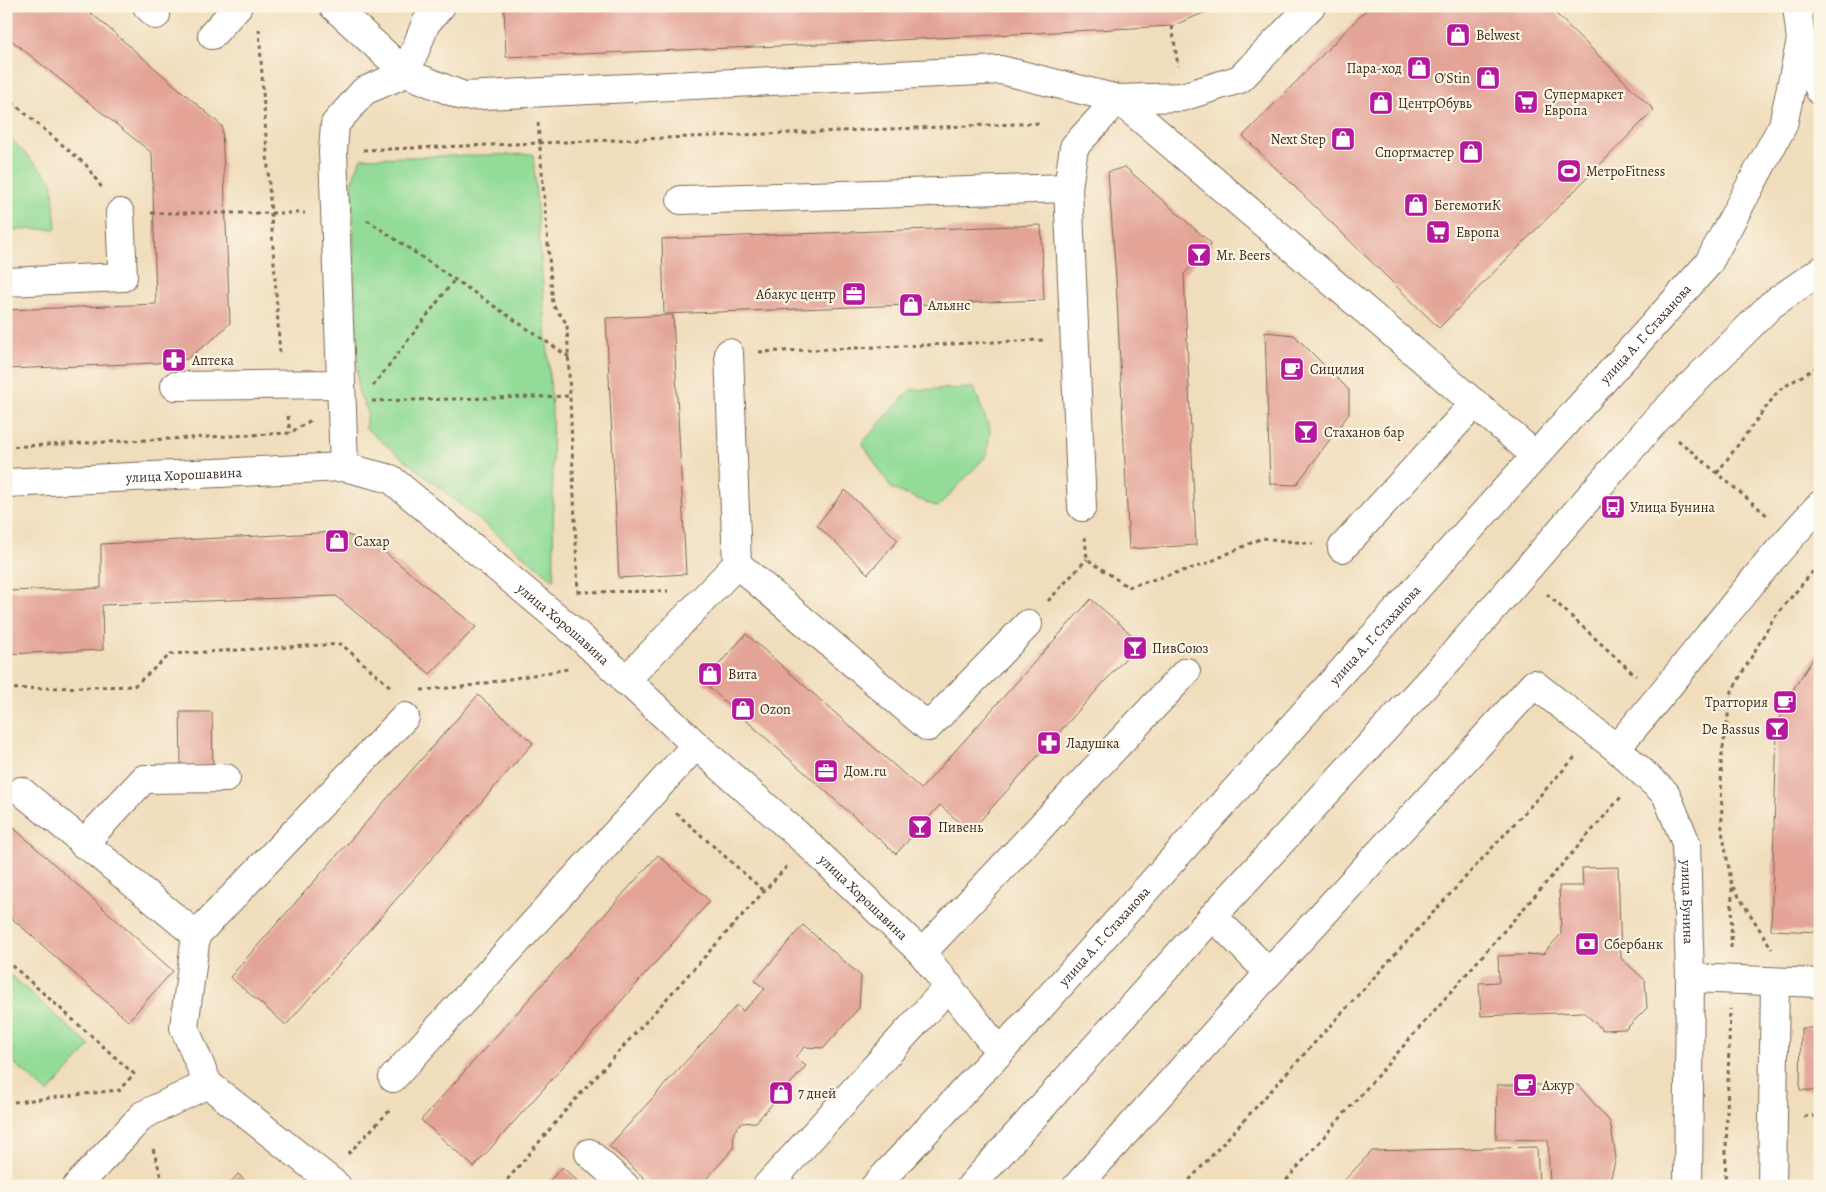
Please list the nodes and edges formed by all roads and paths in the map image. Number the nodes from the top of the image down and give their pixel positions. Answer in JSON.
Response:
{"nodes":[{"id":1,"x":238,"y":6,"type":"edge"},
{"id":2,"x":333,"y":6,"type":"edge"},
{"id":3,"x":441,"y":6,"type":"edge"},
{"id":4,"x":1311,"y":6,"type":"edge"},
{"id":5,"x":1797,"y":6,"type":"edge"},
{"id":6,"x":259,"y":26,"type":"dead end"},
{"id":7,"x":1172,"y":26,"type":"dead end"},
{"id":8,"x":212,"y":35,"type":"dead end"},
{"id":9,"x":1801,"y":40,"type":"junction"},
{"id":10,"x":406,"y":73,"type":"junction"},
{"id":11,"x":1820,"y":91,"type":"edge"},
{"id":12,"x":536,"y":93,"type":"junction"},
{"id":13,"x":6,"y":97,"type":"edge"},
{"id":14,"x":1182,"y":97,"type":"junction"},
{"id":15,"x":1118,"y":99,"type":"junction"},
{"id":16,"x":1042,"y":122,"type":"dead end"},
{"id":17,"x":540,"y":143,"type":"junction"},
{"id":18,"x":333,"y":151,"type":"junction"},
{"id":19,"x":1068,"y":188,"type":"junction"},
{"id":20,"x":681,"y":200,"type":"dead end"},
{"id":21,"x":335,"y":205,"type":"junction"},
{"id":22,"x":120,"y":212,"type":"junction"},
{"id":23,"x":270,"y":214,"type":"junction"},
{"id":24,"x":1820,"y":271,"type":"edge"},
{"id":25,"x":455,"y":279,"type":"junction"},
{"id":26,"x":6,"y":282,"type":"edge"},
{"id":27,"x":1075,"y":339,"type":"junction"},
{"id":28,"x":729,"y":353,"type":"joint"},
{"id":29,"x":569,"y":357,"type":"junction"},
{"id":30,"x":1820,"y":365,"type":"edge"},
{"id":31,"x":175,"y":386,"type":"dead end"},
{"id":32,"x":284,"y":386,"type":"junction"},
{"id":33,"x":348,"y":395,"type":"junction"},
{"id":34,"x":571,"y":396,"type":"junction"},
{"id":35,"x":1475,"y":403,"type":"junction"},
{"id":36,"x":1655,"y":421,"type":"junction"},
{"id":37,"x":290,"y":433,"type":"junction"},
{"id":38,"x":6,"y":447,"type":"edge"},
{"id":39,"x":1535,"y":456,"type":"junction"},
{"id":40,"x":344,"y":467,"type":"junction"},
{"id":41,"x":1717,"y":473,"type":"junction"},
{"id":42,"x":6,"y":483,"type":"edge"},
{"id":43,"x":1820,"y":505,"type":"edge"},
{"id":44,"x":1082,"y":507,"type":"joint"},
{"id":45,"x":1791,"y":536,"type":"junction"},
{"id":46,"x":1342,"y":548,"type":"joint"},
{"id":47,"x":1087,"y":559,"type":"junction"},
{"id":48,"x":1820,"y":563,"type":"edge"},
{"id":49,"x":737,"y":564,"type":"junction"},
{"id":50,"x":1524,"y":574,"type":"junction"},
{"id":51,"x":712,"y":590,"type":"junction"},
{"id":52,"x":578,"y":592,"type":"junction"},
{"id":53,"x":1028,"y":624,"type":"joint"},
{"id":54,"x":588,"y":645,"type":"junction"},
{"id":55,"x":1186,"y":672,"type":"dead end"},
{"id":56,"x":625,"y":681,"type":"junction"},
{"id":57,"x":6,"y":688,"type":"edge"},
{"id":58,"x":414,"y":690,"type":"dead end"},
{"id":59,"x":395,"y":691,"type":"dead end"},
{"id":60,"x":1660,"y":698,"type":"junction"},
{"id":61,"x":405,"y":717,"type":"dead end"},
{"id":62,"x":696,"y":745,"type":"junction"},
{"id":63,"x":1616,"y":748,"type":"junction"},
{"id":64,"x":1584,"y":761,"type":"dead end"},
{"id":65,"x":226,"y":778,"type":"dead end"},
{"id":66,"x":1617,"y":788,"type":"dead end"},
{"id":67,"x":21,"y":791,"type":"dead end"},
{"id":68,"x":653,"y":792,"type":"junction"},
{"id":69,"x":807,"y":843,"type":"junction"},
{"id":70,"x":83,"y":844,"type":"junction"},
{"id":71,"x":764,"y":891,"type":"junction"},
{"id":72,"x":1213,"y":916,"type":"junction"},
{"id":73,"x":196,"y":935,"type":"junction"},
{"id":74,"x":922,"y":953,"type":"junction"},
{"id":75,"x":6,"y":960,"type":"edge"},
{"id":76,"x":1269,"y":973,"type":"junction"},
{"id":77,"x":1690,"y":978,"type":"junction"},
{"id":78,"x":1730,"y":980,"type":"junction"},
{"id":79,"x":1776,"y":982,"type":"junction"},
{"id":80,"x":1820,"y":983,"type":"edge"},
{"id":81,"x":950,"y":986,"type":"junction"},
{"id":82,"x":1000,"y":1052,"type":"junction"},
{"id":83,"x":393,"y":1078,"type":"joint"},
{"id":84,"x":208,"y":1084,"type":"junction"},
{"id":85,"x":119,"y":1090,"type":"junction"},
{"id":86,"x":6,"y":1103,"type":"edge"},
{"id":87,"x":143,"y":1115,"type":"junction"},
{"id":88,"x":589,"y":1153,"type":"dead end"},
{"id":89,"x":331,"y":1181,"type":"edge"},
{"id":90,"x":77,"y":1186,"type":"edge"},
{"id":91,"x":502,"y":1186,"type":"edge"},
{"id":92,"x":625,"y":1186,"type":"edge"},
{"id":93,"x":767,"y":1186,"type":"edge"},
{"id":94,"x":875,"y":1186,"type":"edge"},
{"id":95,"x":971,"y":1186,"type":"edge"},
{"id":96,"x":1077,"y":1186,"type":"edge"},
{"id":97,"x":1184,"y":1186,"type":"edge"},
{"id":98,"x":1282,"y":1186,"type":"edge"},
{"id":99,"x":1688,"y":1186,"type":"edge"},
{"id":100,"x":1726,"y":1186,"type":"edge"},
{"id":101,"x":1772,"y":1186,"type":"edge"}],
"edges":[{"from":1,"to":8,"type":"main road"},
{"from":2,"to":10,"type":"main road"},
{"from":3,"to":10,"type":"main road"},
{"from":4,"to":14,"type":"main road"},
{"from":5,"to":9,"type":"main road"},
{"from":6,"to":23,"type":"path"},
{"from":7,"to":14,"type":"path"},
{"from":9,"to":11,"type":"main road"},
{"from":9,"to":39,"type":"main road","name":"улица А. Г. Стаханова"},
{"from":10,"to":12,"type":"main road"},
{"from":10,"to":18,"type":"main road"},
{"from":12,"to":15,"type":"main road"},
{"from":12,"to":17,"type":"path"},
{"from":13,"to":22,"type":"path"},
{"from":14,"to":15,"type":"main road"},
{"from":15,"to":19,"type":"main road"},
{"from":15,"to":35,"type":"main road"},
{"from":16,"to":17,"type":"path"},
{"from":17,"to":18,"type":"path"},
{"from":17,"to":29,"type":"path"},
{"from":18,"to":21,"type":"main road"},
{"from":19,"to":20,"type":"main road"},
{"from":19,"to":27,"type":"main road"},
{"from":21,"to":23,"type":"path"},
{"from":21,"to":25,"type":"path"},
{"from":21,"to":33,"type":"main road"},
{"from":22,"to":23,"type":"path"},
{"from":22,"to":26,"type":"main road"},
{"from":23,"to":32,"type":"path"},
{"from":24,"to":36,"type":"main road"},
{"from":25,"to":29,"type":"path"},
{"from":25,"to":33,"type":"path"},
{"from":27,"to":28,"type":"path"},
{"from":27,"to":44,"type":"main road"},
{"from":28,"to":49,"type":"main road"},
{"from":29,"to":34,"type":"path"},
{"from":30,"to":41,"type":"path"},
{"from":31,"to":32,"type":"main road"},
{"from":32,"to":33,"type":"main road"},
{"from":32,"to":37,"type":"path"},
{"from":33,"to":34,"type":"path"},
{"from":33,"to":37,"type":"path"},
{"from":33,"to":40,"type":"main road"},
{"from":34,"to":52,"type":"path"},
{"from":35,"to":39,"type":"main road"},
{"from":35,"to":46,"type":"main road"},
{"from":36,"to":41,"type":"path"},
{"from":36,"to":50,"type":"main road"},
{"from":37,"to":38,"type":"path"},
{"from":39,"to":82,"type":"main road","name":"улица А. Г. Стаханова"},
{"from":40,"to":42,"type":"main road","name":"улица Хорошавина"},
{"from":40,"to":54,"type":"main road","name":"улица Хорошавина"},
{"from":41,"to":45,"type":"path"},
{"from":43,"to":45,"type":"main road"},
{"from":44,"to":47,"type":"path"},
{"from":45,"to":60,"type":"main road"},
{"from":46,"to":47,"type":"path"},
{"from":47,"to":53,"type":"path"},
{"from":48,"to":78,"type":"path"},
{"from":49,"to":51,"type":"main road"},
{"from":49,"to":53,"type":"main road"},
{"from":50,"to":60,"type":"path"},
{"from":50,"to":72,"type":"main road"},
{"from":51,"to":52,"type":"path"},
{"from":51,"to":56,"type":"main road"},
{"from":52,"to":54,"type":"path"},
{"from":54,"to":56,"type":"main road","name":"улица Хорошавина"},
{"from":54,"to":58,"type":"path"},
{"from":55,"to":74,"type":"main road"},
{"from":56,"to":62,"type":"main road","name":"улица Хорошавина"},
{"from":57,"to":59,"type":"path"},
{"from":60,"to":63,"type":"main road"},
{"from":61,"to":73,"type":"main road"},
{"from":62,"to":68,"type":"main road"},
{"from":62,"to":69,"type":"main road","name":"улица Хорошавина"},
{"from":63,"to":76,"type":"main road","name":"улица Бунина"},
{"from":63,"to":77,"type":"main road","name":"улица Бунина"},
{"from":64,"to":97,"type":"path"},
{"from":65,"to":70,"type":"main road"},
{"from":66,"to":98,"type":"path"},
{"from":67,"to":70,"type":"main road"},
{"from":68,"to":71,"type":"path"},
{"from":68,"to":83,"type":"main road"},
{"from":69,"to":71,"type":"path"},
{"from":69,"to":74,"type":"main road","name":"улица Хорошавина"},
{"from":70,"to":73,"type":"main road"},
{"from":71,"to":91,"type":"path"},
{"from":72,"to":76,"type":"main road"},
{"from":72,"to":95,"type":"main road"},
{"from":73,"to":84,"type":"main road"},
{"from":74,"to":81,"type":"main road","name":"улица Хорошавина"},
{"from":75,"to":85,"type":"path"},
{"from":76,"to":96,"type":"main road"},
{"from":77,"to":78,"type":"main road"},
{"from":77,"to":99,"type":"main road","name":"улица Бунина"},
{"from":78,"to":79,"type":"main road"},
{"from":78,"to":100,"type":"path"},
{"from":79,"to":80,"type":"main road"},
{"from":79,"to":101,"type":"main road"},
{"from":81,"to":82,"type":"main road","name":"улица Хорошавина"},
{"from":81,"to":93,"type":"main road"},
{"from":82,"to":94,"type":"main road","name":"улица А. Г. Стаханова"},
{"from":83,"to":89,"type":"path"},
{"from":84,"to":87,"type":"main road"},
{"from":84,"to":89,"type":"main road"},
{"from":85,"to":86,"type":"path"},
{"from":85,"to":87,"type":"path"},
{"from":87,"to":90,"type":"main road"},
{"from":88,"to":92,"type":"main road"}]}
